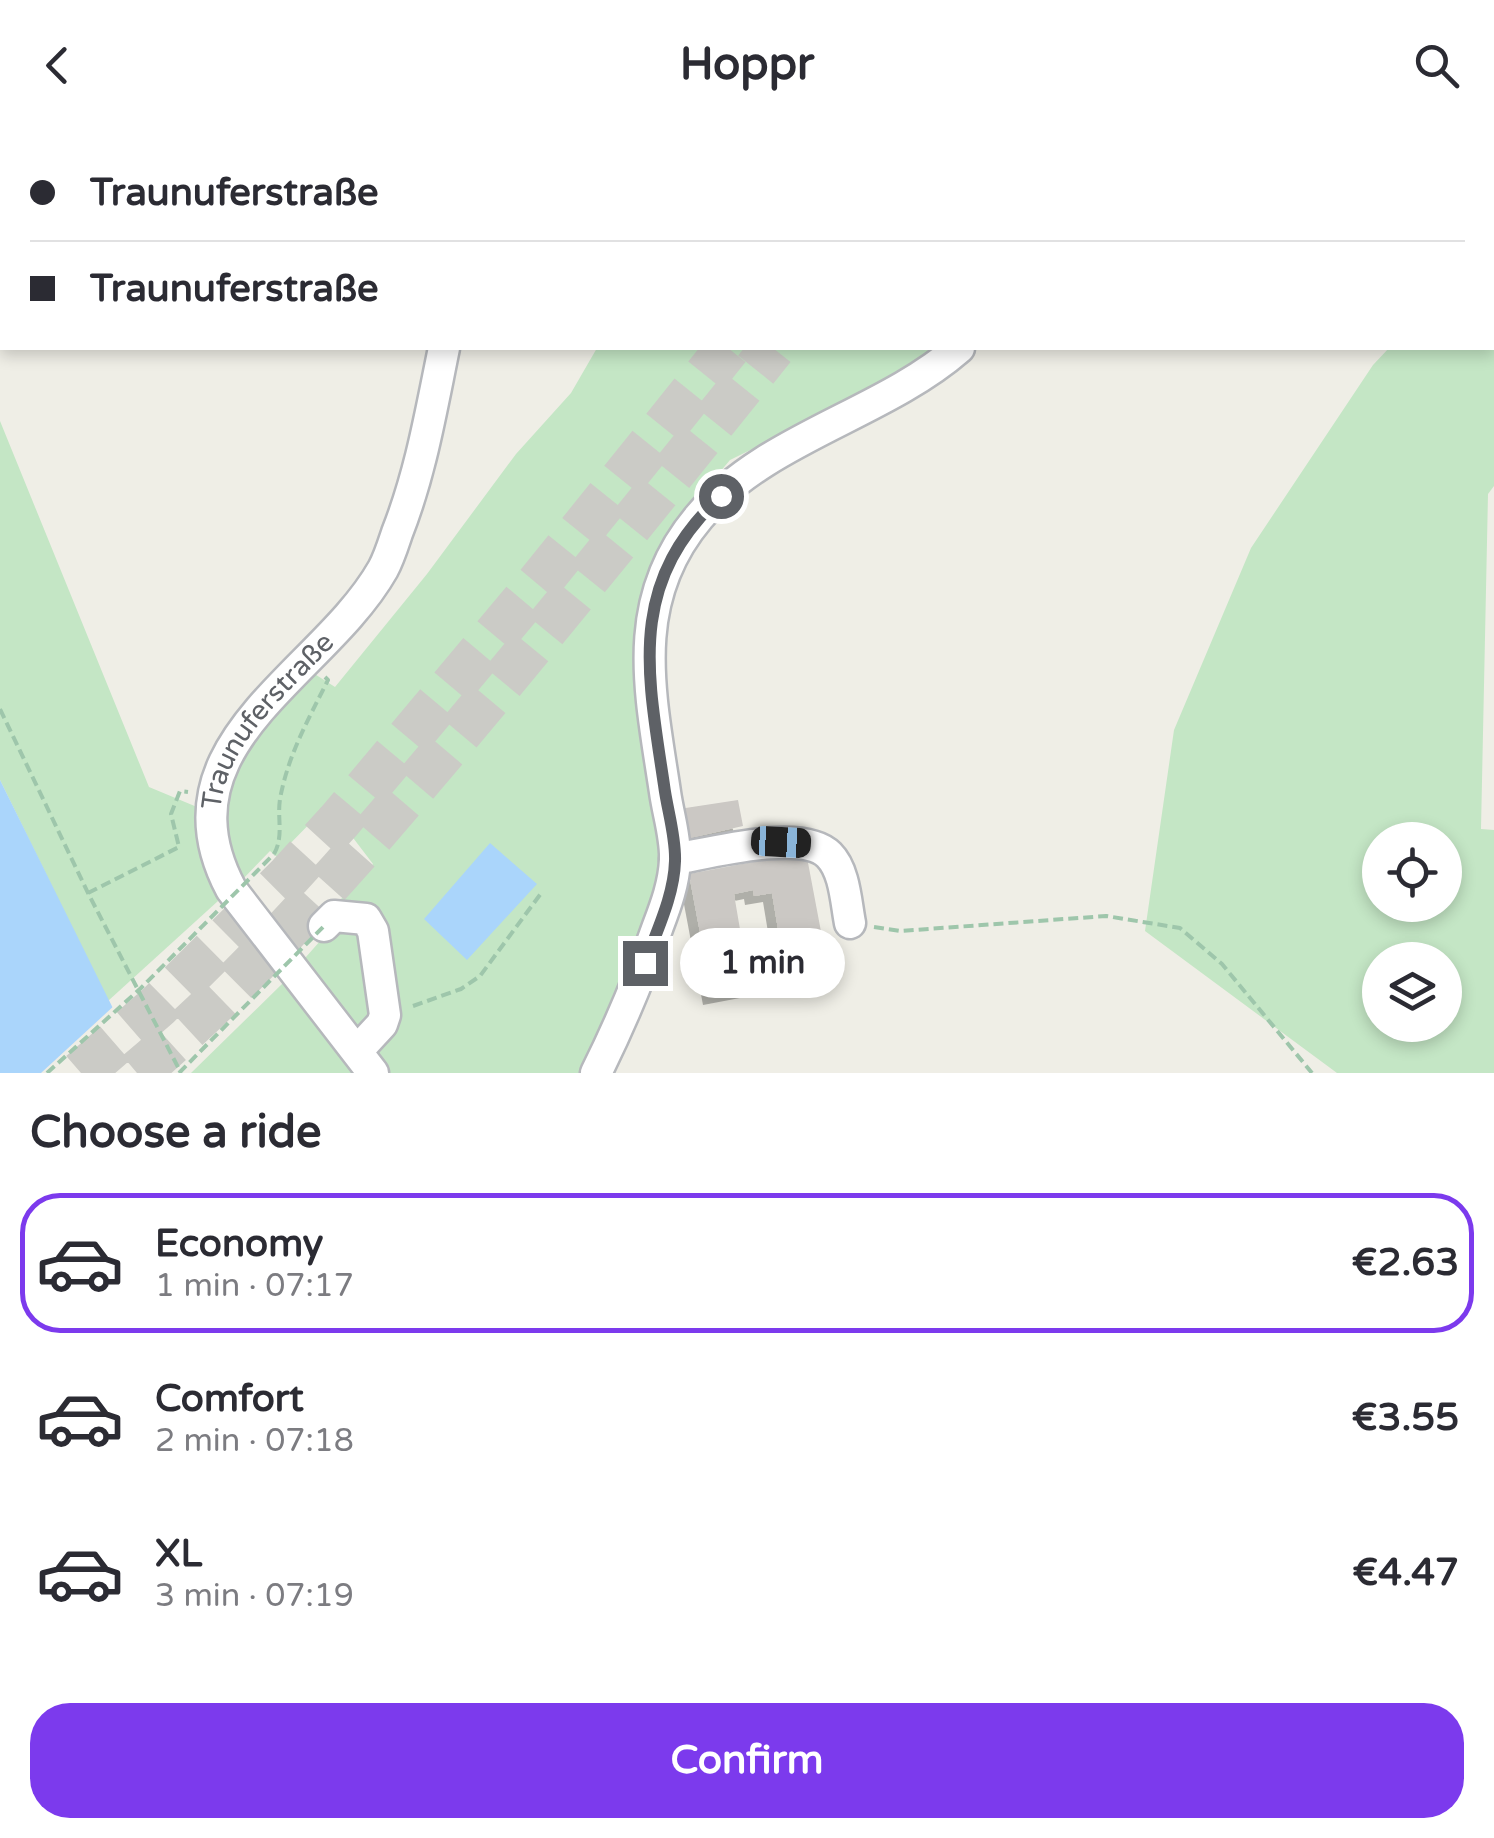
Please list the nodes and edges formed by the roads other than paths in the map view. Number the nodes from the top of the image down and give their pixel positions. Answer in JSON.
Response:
{"nodes":[{"id":1,"x":444,"y":350,"type":"edge"},
{"id":2,"x":957,"y":350,"type":"edge"},
{"id":3,"x":675,"y":859,"type":"junction"},
{"id":4,"x":850,"y":923,"type":"road end"},
{"id":5,"x":324,"y":926,"type":"road end"},
{"id":6,"x":365,"y":1062,"type":"edge"},
{"id":7,"x":596,"y":1073,"type":"edge"}],
"edges":[{"from":1,"to":6,"type":"street","name":"Traunuferstraße"},
{"from":2,"to":3,"type":"street"},
{"from":3,"to":4,"type":"street"},
{"from":3,"to":7,"type":"street"},
{"from":5,"to":6,"type":"street"}]}
